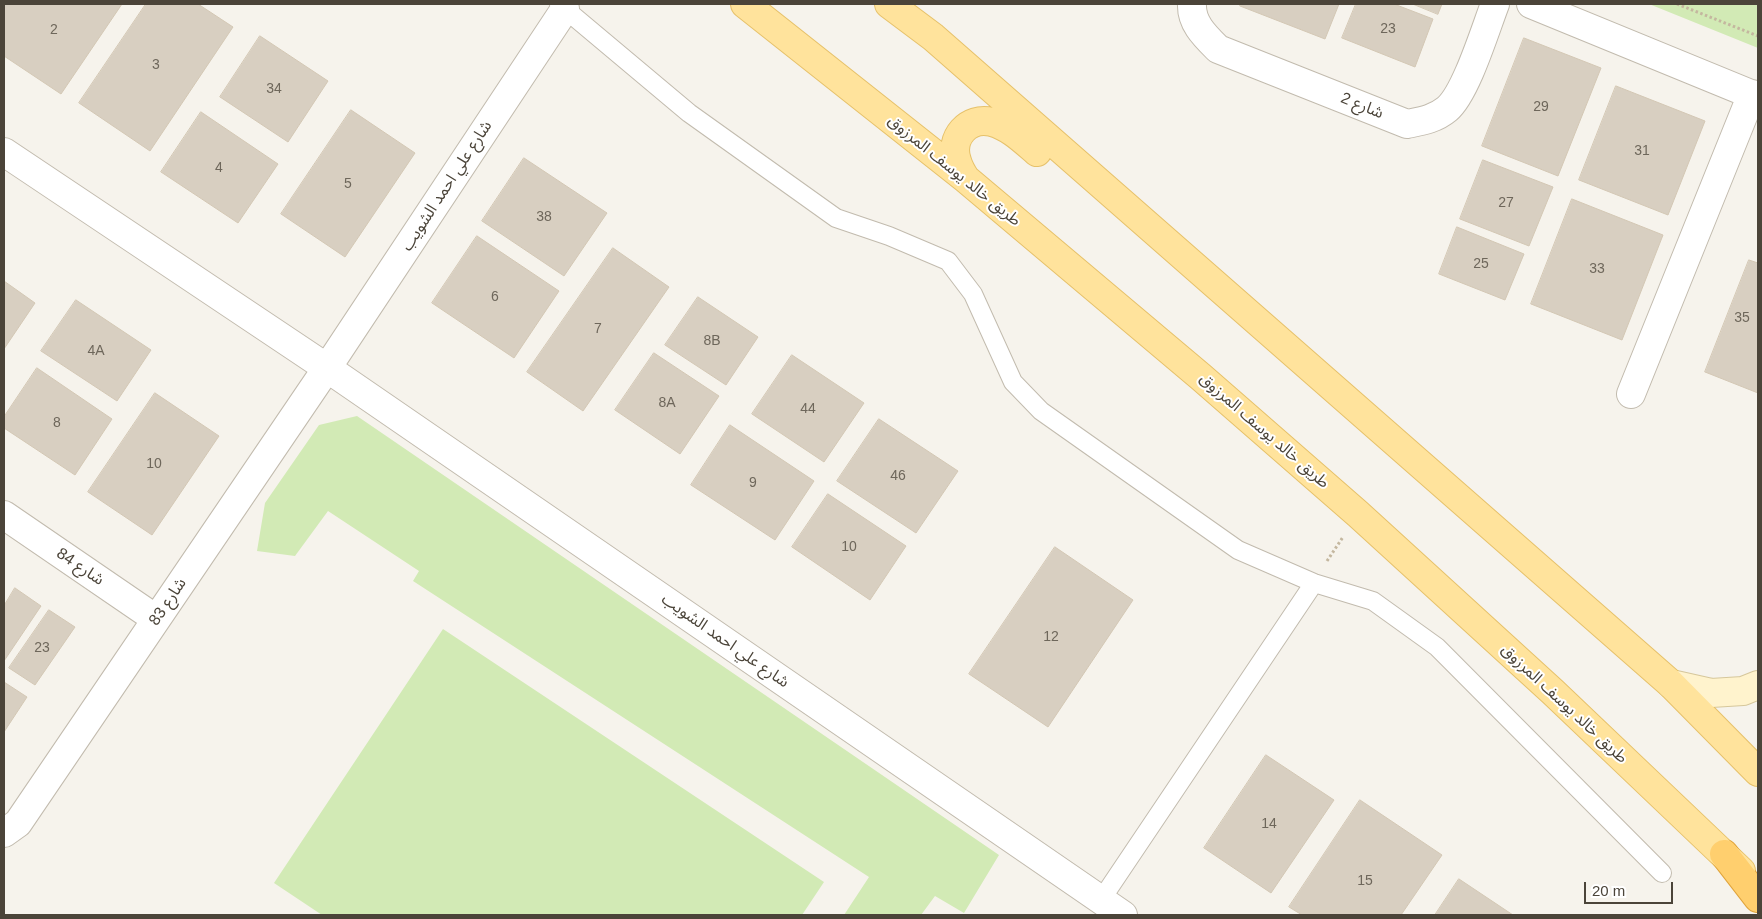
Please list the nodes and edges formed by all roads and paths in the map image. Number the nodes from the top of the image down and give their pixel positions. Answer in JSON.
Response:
{"nodes":[{"id":1,"x":745,"y":4,"type":"edge"},
{"id":2,"x":889,"y":4,"type":"edge"},
{"id":3,"x":913,"y":4,"type":"edge"},
{"id":4,"x":1192,"y":4,"type":"edge"},
{"id":5,"x":1495,"y":4,"type":"edge"},
{"id":6,"x":1531,"y":4,"type":"edge"},
{"id":7,"x":1677,"y":4,"type":"edge"},
{"id":8,"x":564,"y":6,"type":"edge"},
{"id":9,"x":1758,"y":36,"type":"edge"},
{"id":10,"x":933,"y":37,"type":"junction"},
{"id":11,"x":1755,"y":95,"type":"edge"},
{"id":12,"x":4,"y":152,"type":"edge"},
{"id":13,"x":966,"y":179,"type":"junction"},
{"id":14,"x":1297,"y":356,"type":"junction"},
{"id":15,"x":327,"y":368,"type":"junction"},
{"id":16,"x":1631,"y":394,"type":"dead end"},
{"id":17,"x":1358,"y":514,"type":"junction"},
{"id":18,"x":4,"y":515,"type":"edge"},
{"id":19,"x":1314,"y":582,"type":"junction"},
{"id":20,"x":156,"y":619,"type":"junction"},
{"id":21,"x":1671,"y":684,"type":"junction"},
{"id":22,"x":1758,"y":685,"type":"edge"},
{"id":23,"x":1758,"y":772,"type":"edge"},
{"id":24,"x":4,"y":832,"type":"edge"},
{"id":25,"x":1724,"y":854,"type":"junction"},
{"id":26,"x":1662,"y":873,"type":"dead end"},
{"id":27,"x":1758,"y":888,"type":"edge"},
{"id":28,"x":1758,"y":898,"type":"edge"},
{"id":29,"x":1096,"y":908,"type":"edge"},
{"id":30,"x":1123,"y":915,"type":"edge"}],
"edges":[{"from":1,"to":13,"type":"main road","name":"طريق خالد يوسف المرزوق"},
{"from":2,"to":10,"type":"main road"},
{"from":3,"to":10,"type":"street"},
{"from":4,"to":5,"type":"street","name":"شارع 2"},
{"from":6,"to":11,"type":"street"},
{"from":7,"to":9,"type":"path"},
{"from":8,"to":15,"type":"street","name":"شارع علي احمد الشويب"},
{"from":8,"to":19,"type":"lane"},
{"from":10,"to":14,"type":"main road"},
{"from":11,"to":16,"type":"street"},
{"from":12,"to":15,"type":"street","name":"شارع علي احمد الشويب"},
{"from":13,"to":14,"type":"main road"},
{"from":13,"to":17,"type":"main road","name":"طريق خالد يوسف المرزوق"},
{"from":14,"to":21,"type":"main road"},
{"from":15,"to":20,"type":"street","name":"شارع 83"},
{"from":15,"to":29,"type":"street","name":"شارع علي احمد الشويب"},
{"from":17,"to":19,"type":"path"},
{"from":17,"to":25,"type":"main road","name":"طريق خالد يوسف المرزوق"},
{"from":18,"to":20,"type":"street","name":"شارع 84"},
{"from":19,"to":26,"type":"lane"},
{"from":19,"to":29,"type":"lane"},
{"from":20,"to":24,"type":"street","name":"شارع 83"},
{"from":21,"to":22,"type":"main road"},
{"from":21,"to":23,"type":"main road"},
{"from":25,"to":27,"type":"main road","name":"طريق خالد يوسف المرزوق"},
{"from":25,"to":28,"type":"highway"},
{"from":29,"to":30,"type":"street","name":"شارع علي احمد الشويب"}]}
